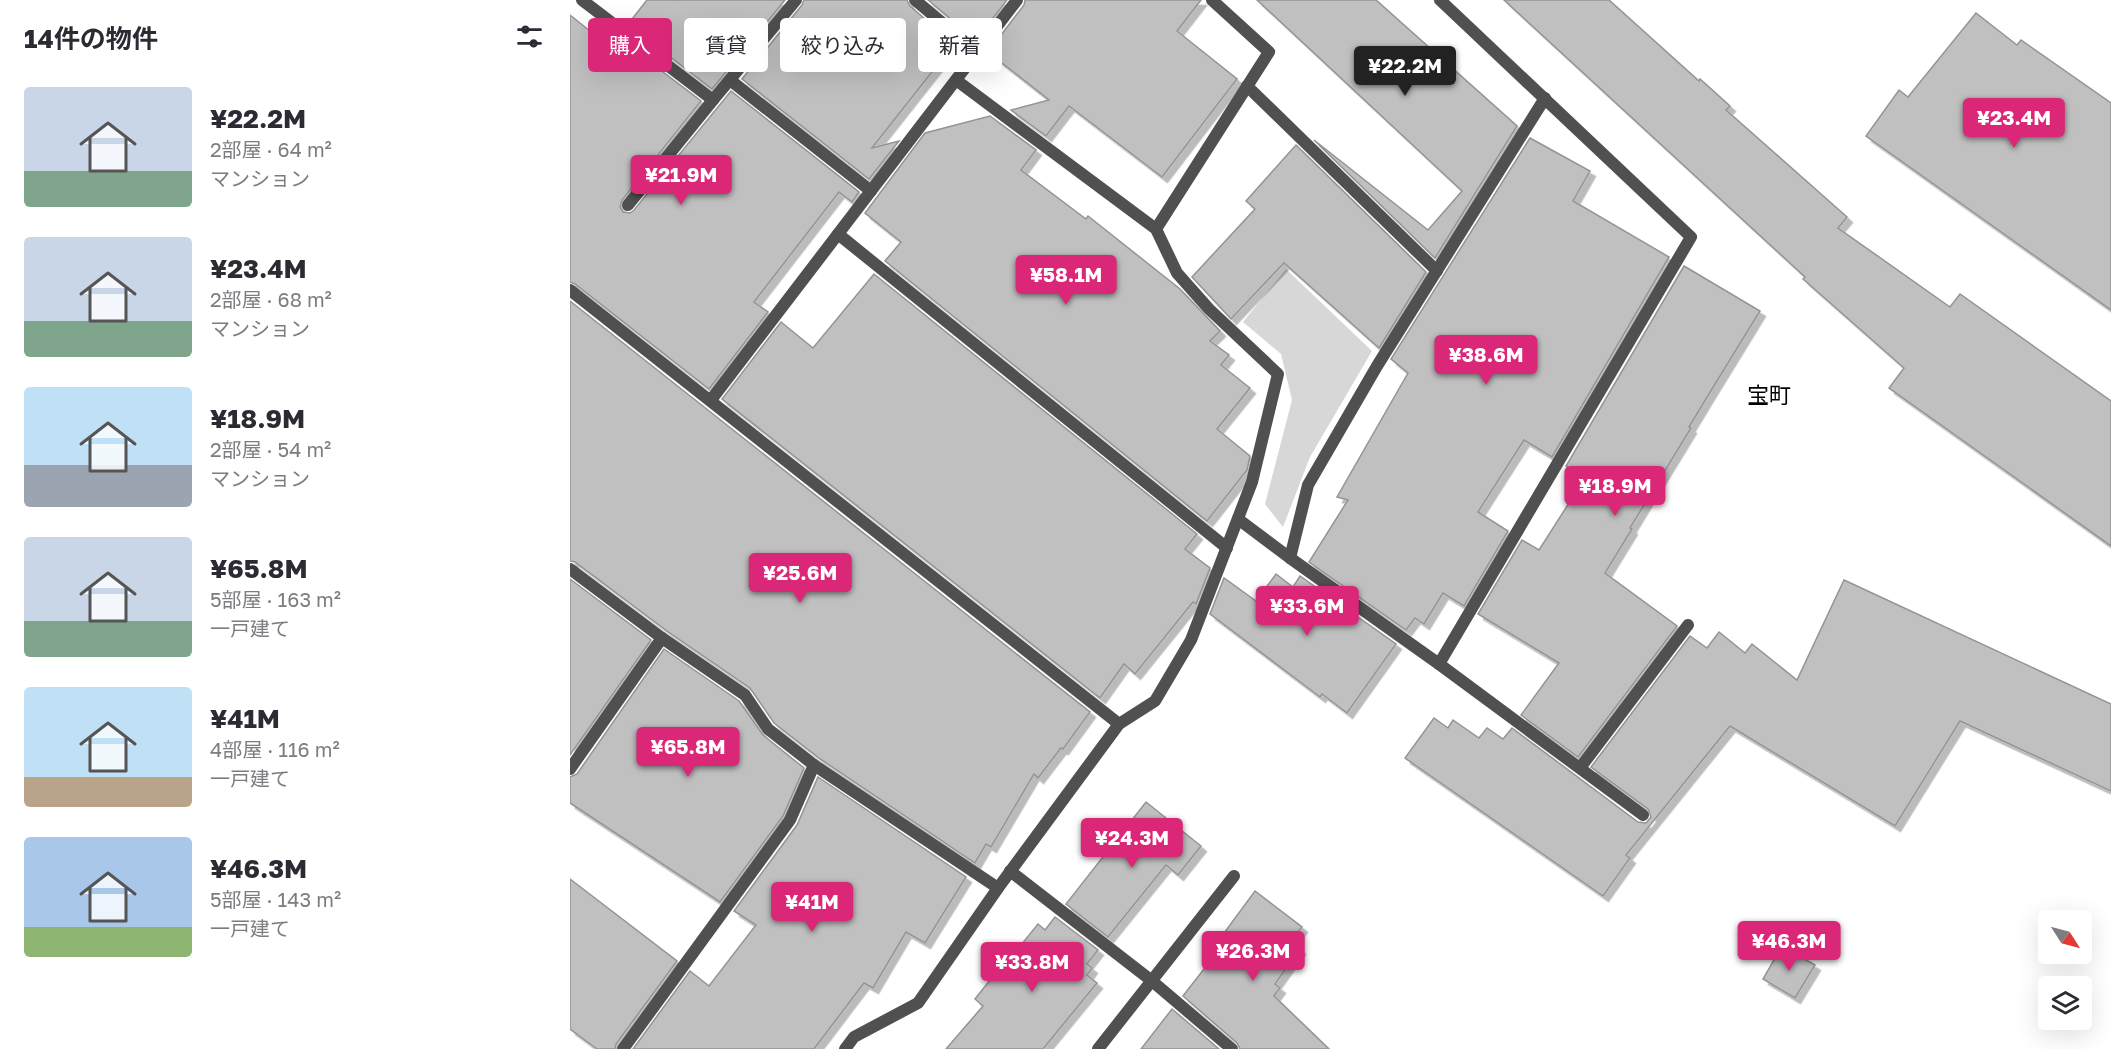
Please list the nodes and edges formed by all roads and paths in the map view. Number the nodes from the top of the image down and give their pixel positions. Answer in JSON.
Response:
{"nodes":[{"id":1,"x":582,"y":0,"type":"edge"},
{"id":2,"x":796,"y":0,"type":"edge"},
{"id":3,"x":915,"y":0,"type":"edge"},
{"id":4,"x":1017,"y":0,"type":"edge"},
{"id":5,"x":1212,"y":0,"type":"edge"},
{"id":6,"x":1440,"y":0,"type":"edge"},
{"id":7,"x":936,"y":18,"type":"edge"},
{"id":8,"x":1002,"y":20,"type":"edge"},
{"id":9,"x":962,"y":72,"type":"edge"},
{"id":10,"x":730,"y":80,"type":"junction"},
{"id":11,"x":956,"y":80,"type":"junction"},
{"id":12,"x":1247,"y":86,"type":"junction"},
{"id":13,"x":1545,"y":98,"type":"junction"},
{"id":14,"x":713,"y":100,"type":"junction"},
{"id":15,"x":871,"y":191,"type":"junction"},
{"id":16,"x":628,"y":205,"type":"dead end"},
{"id":17,"x":1156,"y":229,"type":"junction"},
{"id":18,"x":838,"y":234,"type":"junction"},
{"id":19,"x":1437,"y":271,"type":"junction"},
{"id":20,"x":570,"y":290,"type":"edge"},
{"id":21,"x":711,"y":400,"type":"junction"},
{"id":22,"x":1238,"y":519,"type":"junction"},
{"id":23,"x":1227,"y":548,"type":"junction"},
{"id":24,"x":1290,"y":558,"type":"junction"},
{"id":25,"x":570,"y":569,"type":"edge"},
{"id":26,"x":1688,"y":625,"type":"dead end"},
{"id":27,"x":662,"y":638,"type":"junction"},
{"id":28,"x":1439,"y":664,"type":"junction"},
{"id":29,"x":1119,"y":724,"type":"junction"},
{"id":30,"x":814,"y":765,"type":"junction"},
{"id":31,"x":1580,"y":768,"type":"junction"},
{"id":32,"x":570,"y":769,"type":"edge"},
{"id":33,"x":1643,"y":815,"type":"dead end"},
{"id":34,"x":1010,"y":871,"type":"junction"},
{"id":35,"x":1233,"y":876,"type":"dead end"},
{"id":36,"x":998,"y":888,"type":"junction"},
{"id":37,"x":1152,"y":981,"type":"junction"},
{"id":38,"x":623,"y":1049,"type":"edge"},
{"id":39,"x":845,"y":1049,"type":"edge"},
{"id":40,"x":1098,"y":1049,"type":"edge"},
{"id":41,"x":1232,"y":1049,"type":"edge"}],
"edges":[{"from":1,"to":14,"type":"street"},
{"from":2,"to":10,"type":"street"},
{"from":3,"to":7,"type":"street"},
{"from":4,"to":8,"type":"street"},
{"from":5,"to":12,"type":"street"},
{"from":6,"to":13,"type":"street"},
{"from":9,"to":11,"type":"street"},
{"from":10,"to":14,"type":"street"},
{"from":10,"to":15,"type":"street"},
{"from":11,"to":15,"type":"street"},
{"from":11,"to":17,"type":"street"},
{"from":12,"to":17,"type":"street"},
{"from":12,"to":19,"type":"street"},
{"from":13,"to":19,"type":"street"},
{"from":13,"to":28,"type":"street"},
{"from":14,"to":16,"type":"street"},
{"from":15,"to":18,"type":"street"},
{"from":17,"to":22,"type":"street"},
{"from":18,"to":21,"type":"street"},
{"from":18,"to":23,"type":"street"},
{"from":19,"to":24,"type":"street"},
{"from":20,"to":21,"type":"street"},
{"from":21,"to":29,"type":"street"},
{"from":22,"to":23,"type":"street"},
{"from":22,"to":24,"type":"street"},
{"from":23,"to":29,"type":"street"},
{"from":24,"to":28,"type":"street"},
{"from":25,"to":27,"type":"street"},
{"from":26,"to":31,"type":"street"},
{"from":27,"to":30,"type":"street"},
{"from":27,"to":32,"type":"street"},
{"from":28,"to":31,"type":"street"},
{"from":29,"to":34,"type":"street"},
{"from":30,"to":36,"type":"street"},
{"from":30,"to":38,"type":"street"},
{"from":31,"to":33,"type":"street"},
{"from":34,"to":36,"type":"street"},
{"from":34,"to":37,"type":"street"},
{"from":35,"to":37,"type":"street"},
{"from":36,"to":39,"type":"street"},
{"from":37,"to":40,"type":"street"},
{"from":37,"to":41,"type":"street"}]}
